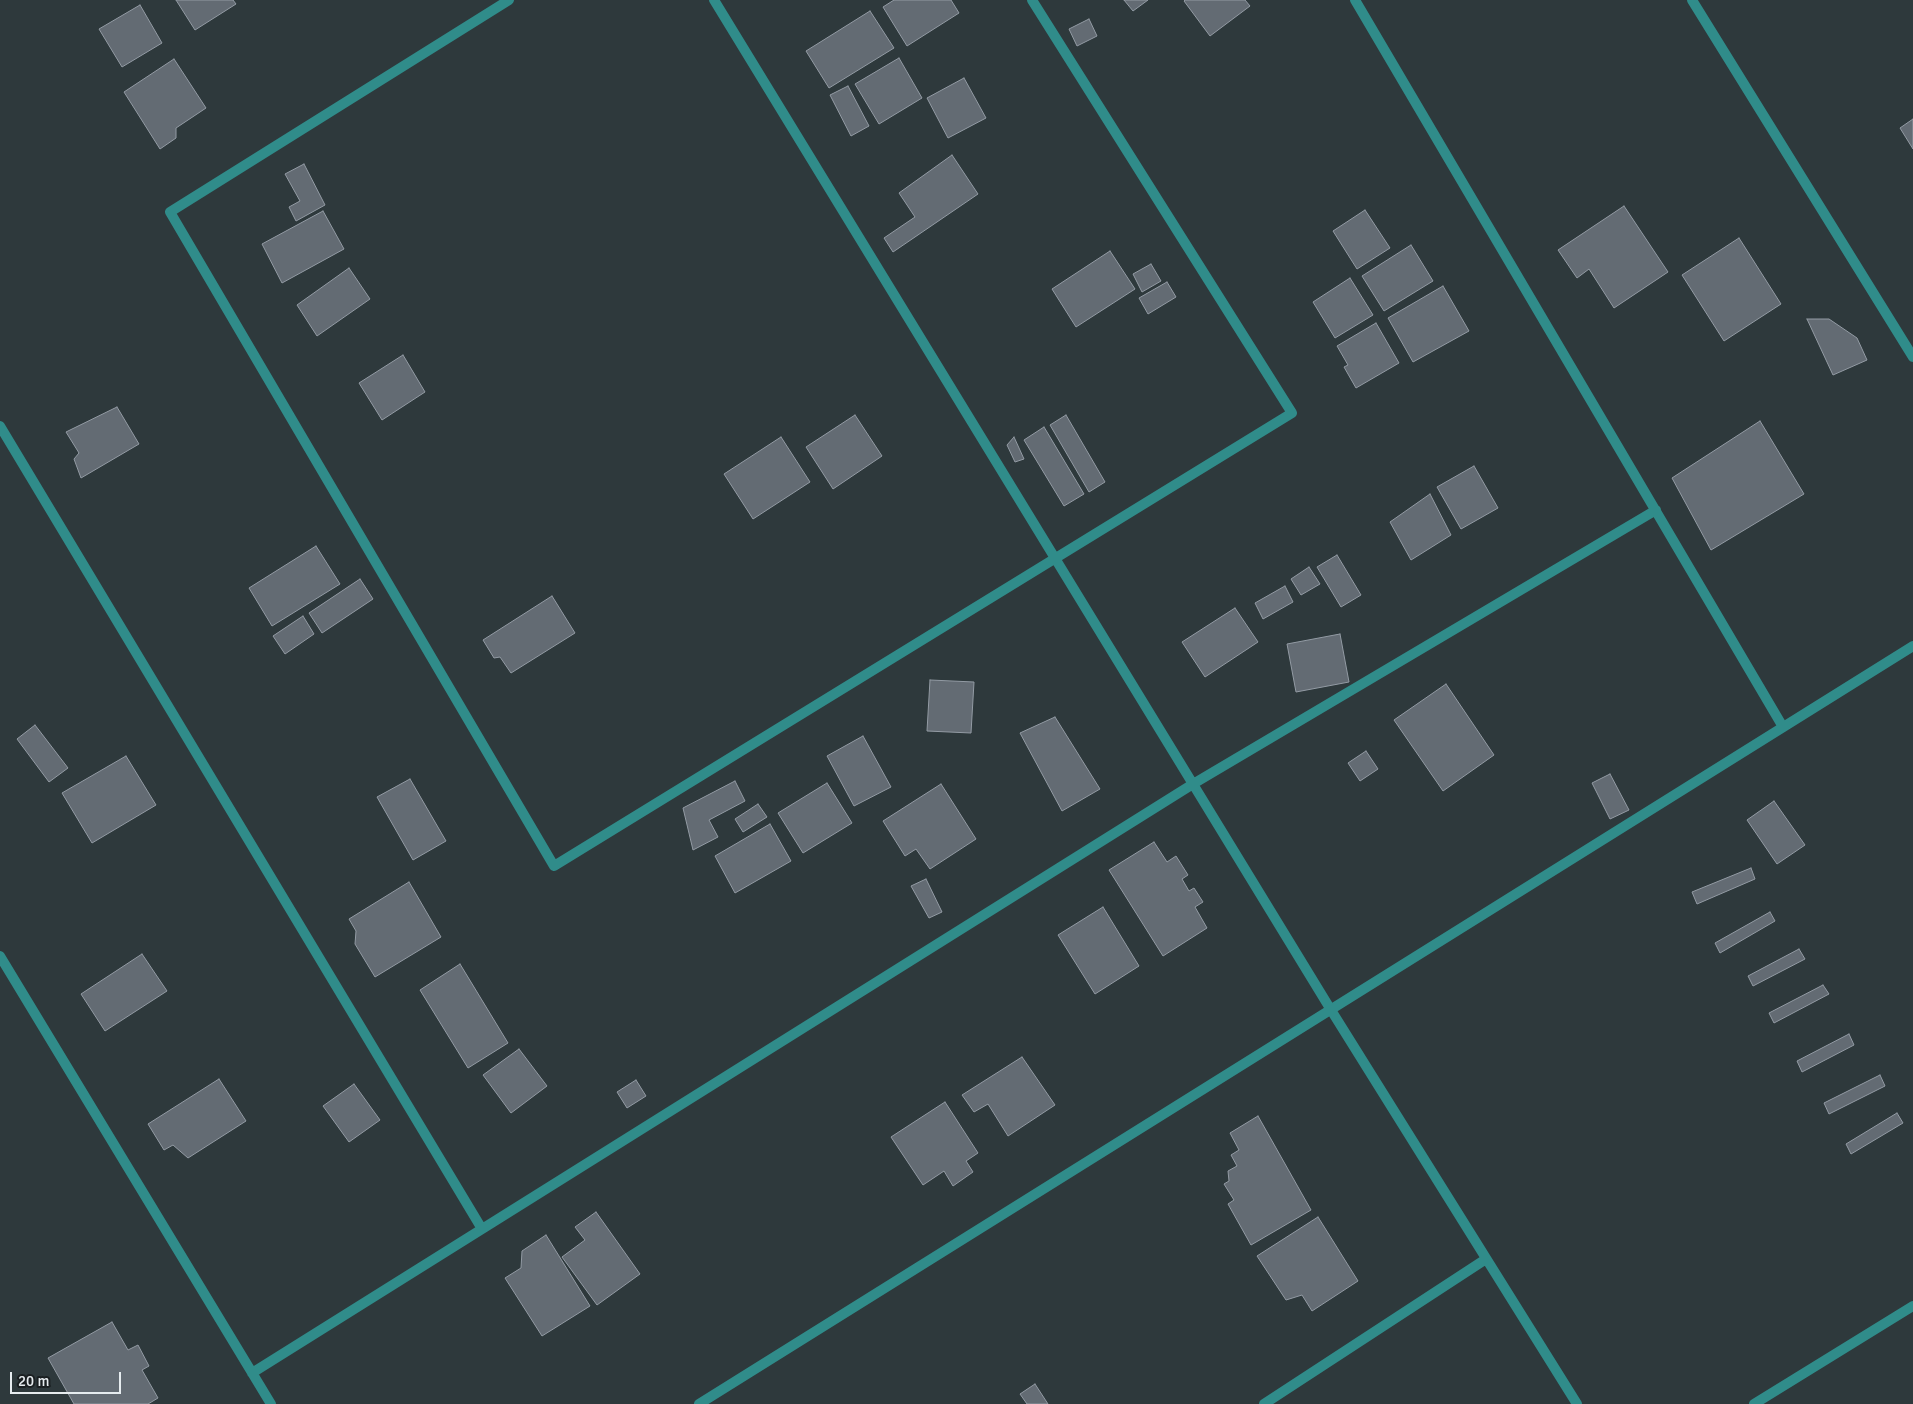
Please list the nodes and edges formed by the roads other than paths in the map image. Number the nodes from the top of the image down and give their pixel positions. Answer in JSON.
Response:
{"nodes":[{"id":1,"x":509,"y":0,"type":"edge"},
{"id":2,"x":714,"y":0,"type":"edge"},
{"id":3,"x":1032,"y":0,"type":"edge"},
{"id":4,"x":1356,"y":0,"type":"edge"},
{"id":5,"x":1692,"y":0,"type":"edge"},
{"id":6,"x":1913,"y":357,"type":"edge"},
{"id":7,"x":0,"y":426,"type":"edge"},
{"id":8,"x":1656,"y":510,"type":"junction"},
{"id":9,"x":1055,"y":558,"type":"junction"},
{"id":10,"x":1913,"y":646,"type":"edge"},
{"id":11,"x":1783,"y":727,"type":"junction"},
{"id":12,"x":1193,"y":784,"type":"junction"},
{"id":13,"x":0,"y":956,"type":"edge"},
{"id":14,"x":1330,"y":1010,"type":"junction"},
{"id":15,"x":482,"y":1229,"type":"junction"},
{"id":16,"x":1486,"y":1259,"type":"junction"},
{"id":17,"x":1913,"y":1306,"type":"edge"},
{"id":18,"x":252,"y":1373,"type":"junction"},
{"id":19,"x":271,"y":1404,"type":"edge"},
{"id":20,"x":699,"y":1404,"type":"edge"},
{"id":21,"x":1264,"y":1404,"type":"edge"},
{"id":22,"x":1577,"y":1404,"type":"edge"},
{"id":23,"x":1754,"y":1404,"type":"edge"}],
"edges":[{"from":1,"to":9,"type":"street"},
{"from":2,"to":9,"type":"street"},
{"from":3,"to":9,"type":"street"},
{"from":4,"to":8,"type":"street"},
{"from":5,"to":6,"type":"street"},
{"from":7,"to":15,"type":"street"},
{"from":8,"to":11,"type":"street"},
{"from":8,"to":12,"type":"street"},
{"from":9,"to":12,"type":"street"},
{"from":10,"to":11,"type":"street"},
{"from":11,"to":14,"type":"street"},
{"from":12,"to":14,"type":"street"},
{"from":12,"to":15,"type":"street"},
{"from":13,"to":18,"type":"street"},
{"from":14,"to":16,"type":"street"},
{"from":14,"to":20,"type":"street"},
{"from":15,"to":18,"type":"street"},
{"from":16,"to":21,"type":"street"},
{"from":16,"to":22,"type":"street"},
{"from":17,"to":23,"type":"street"},
{"from":18,"to":19,"type":"street"}]}
